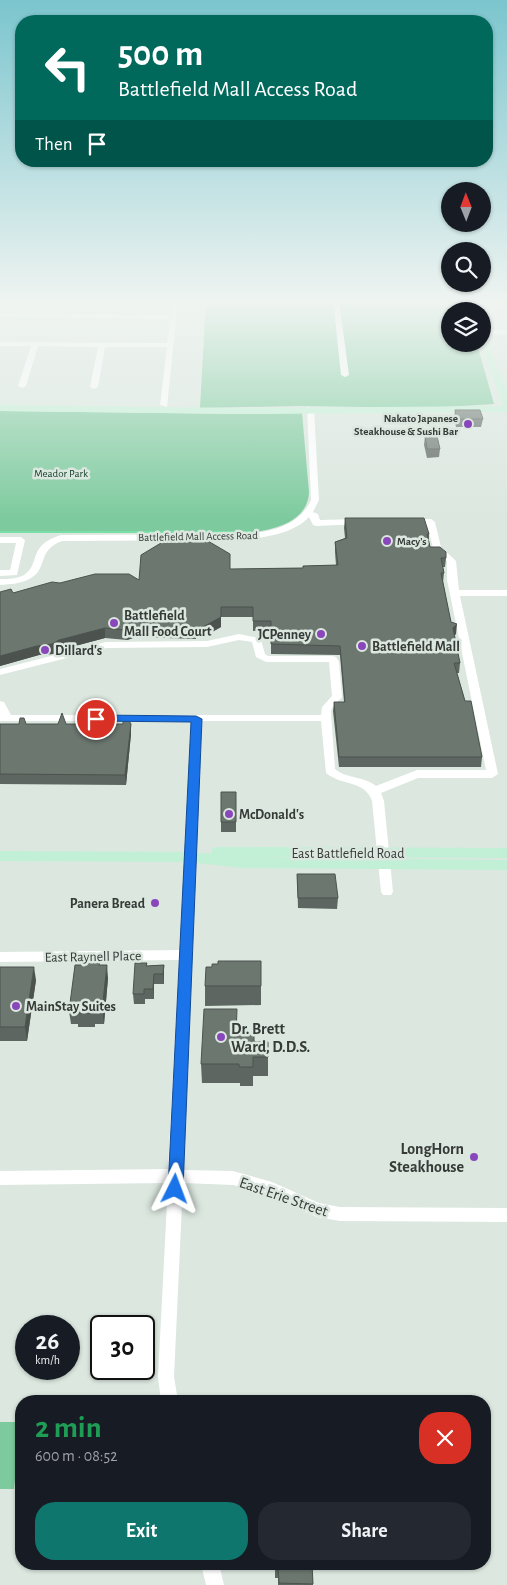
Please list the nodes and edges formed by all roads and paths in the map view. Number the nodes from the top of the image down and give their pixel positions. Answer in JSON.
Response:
{"nodes":[{"id":1,"x":26,"y":374,"type":"edge"},
{"id":2,"x":96,"y":374,"type":"edge"},
{"id":3,"x":167,"y":374,"type":"edge"},
{"id":4,"x":495,"y":374,"type":"edge"},
{"id":5,"x":22,"y":386,"type":"dead end"},
{"id":6,"x":94,"y":387,"type":"dead end"},
{"id":7,"x":164,"y":405,"type":"dead end"},
{"id":8,"x":507,"y":407,"type":"edge"},
{"id":9,"x":0,"y":408,"type":"edge"},
{"id":10,"x":310,"y":409,"type":"junction"},
{"id":11,"x":308,"y":513,"type":"junction"},
{"id":12,"x":368,"y":522,"type":"edge"},
{"id":13,"x":400,"y":522,"type":"edge"},
{"id":14,"x":0,"y":540,"type":"edge"},
{"id":15,"x":0,"y":573,"type":"edge"},
{"id":16,"x":0,"y":582,"type":"edge"},
{"id":17,"x":507,"y":593,"type":"edge"},
{"id":18,"x":455,"y":596,"type":"junction"},
{"id":19,"x":507,"y":598,"type":"edge"},
{"id":20,"x":0,"y":672,"type":"edge"},
{"id":21,"x":0,"y":704,"type":"edge"},
{"id":22,"x":4,"y":718,"type":"edge"},
{"id":23,"x":326,"y":718,"type":"junction"},
{"id":24,"x":196,"y":719,"type":"junction"},
{"id":25,"x":375,"y":791,"type":"junction"},
{"id":26,"x":507,"y":853,"type":"edge"},
{"id":27,"x":0,"y":856,"type":"edge"},
{"id":28,"x":190,"y":857,"type":"junction"},
{"id":29,"x":384,"y":858,"type":"junction"},
{"id":30,"x":507,"y":865,"type":"edge"},
{"id":31,"x":387,"y":892,"type":"dead end"},
{"id":32,"x":185,"y":955,"type":"junction"},
{"id":33,"x":0,"y":957,"type":"edge"},
{"id":34,"x":176,"y":1176,"type":"junction"},
{"id":35,"x":0,"y":1178,"type":"edge"},
{"id":36,"x":507,"y":1215,"type":"edge"},
{"id":37,"x":168,"y":1395,"type":"edge"},
{"id":38,"x":211,"y":1570,"type":"edge"},
{"id":39,"x":215,"y":1585,"type":"edge"}],
"edges":[{"from":1,"to":5,"type":"street"},
{"from":2,"to":6,"type":"street"},
{"from":3,"to":7,"type":"street"},
{"from":4,"to":8,"type":"main road"},
{"from":8,"to":10,"type":"main road"},
{"from":9,"to":10,"type":"main road"},
{"from":10,"to":11,"type":"street"},
{"from":11,"to":12,"type":"street"},
{"from":11,"to":16,"type":"street","name":"Battlefield Mall Access Road"},
{"from":13,"to":18,"type":"street"},
{"from":14,"to":15,"type":"street"},
{"from":17,"to":18,"type":"street"},
{"from":18,"to":19,"type":"street"},
{"from":18,"to":25,"type":"street"},
{"from":20,"to":23,"type":"street"},
{"from":21,"to":22,"type":"street"},
{"from":22,"to":24,"type":"street"},
{"from":23,"to":24,"type":"street"},
{"from":23,"to":25,"type":"street"},
{"from":24,"to":28,"type":"street"},
{"from":25,"to":29,"type":"street"},
{"from":26,"to":29,"type":"main road","name":"East Battlefield Road"},
{"from":27,"to":28,"type":"main road","name":"East Battlefield Road"},
{"from":28,"to":29,"type":"main road","name":"East Battlefield Road"},
{"from":28,"to":32,"type":"street"},
{"from":29,"to":30,"type":"main road","name":"East Battlefield Road"},
{"from":29,"to":31,"type":"street"},
{"from":32,"to":33,"type":"street","name":"East Raynell Place"},
{"from":32,"to":34,"type":"street"},
{"from":34,"to":35,"type":"street","name":"East Erie Street"},
{"from":34,"to":36,"type":"street","name":"East Erie Street"},
{"from":34,"to":37,"type":"street"},
{"from":38,"to":39,"type":"street"}]}
